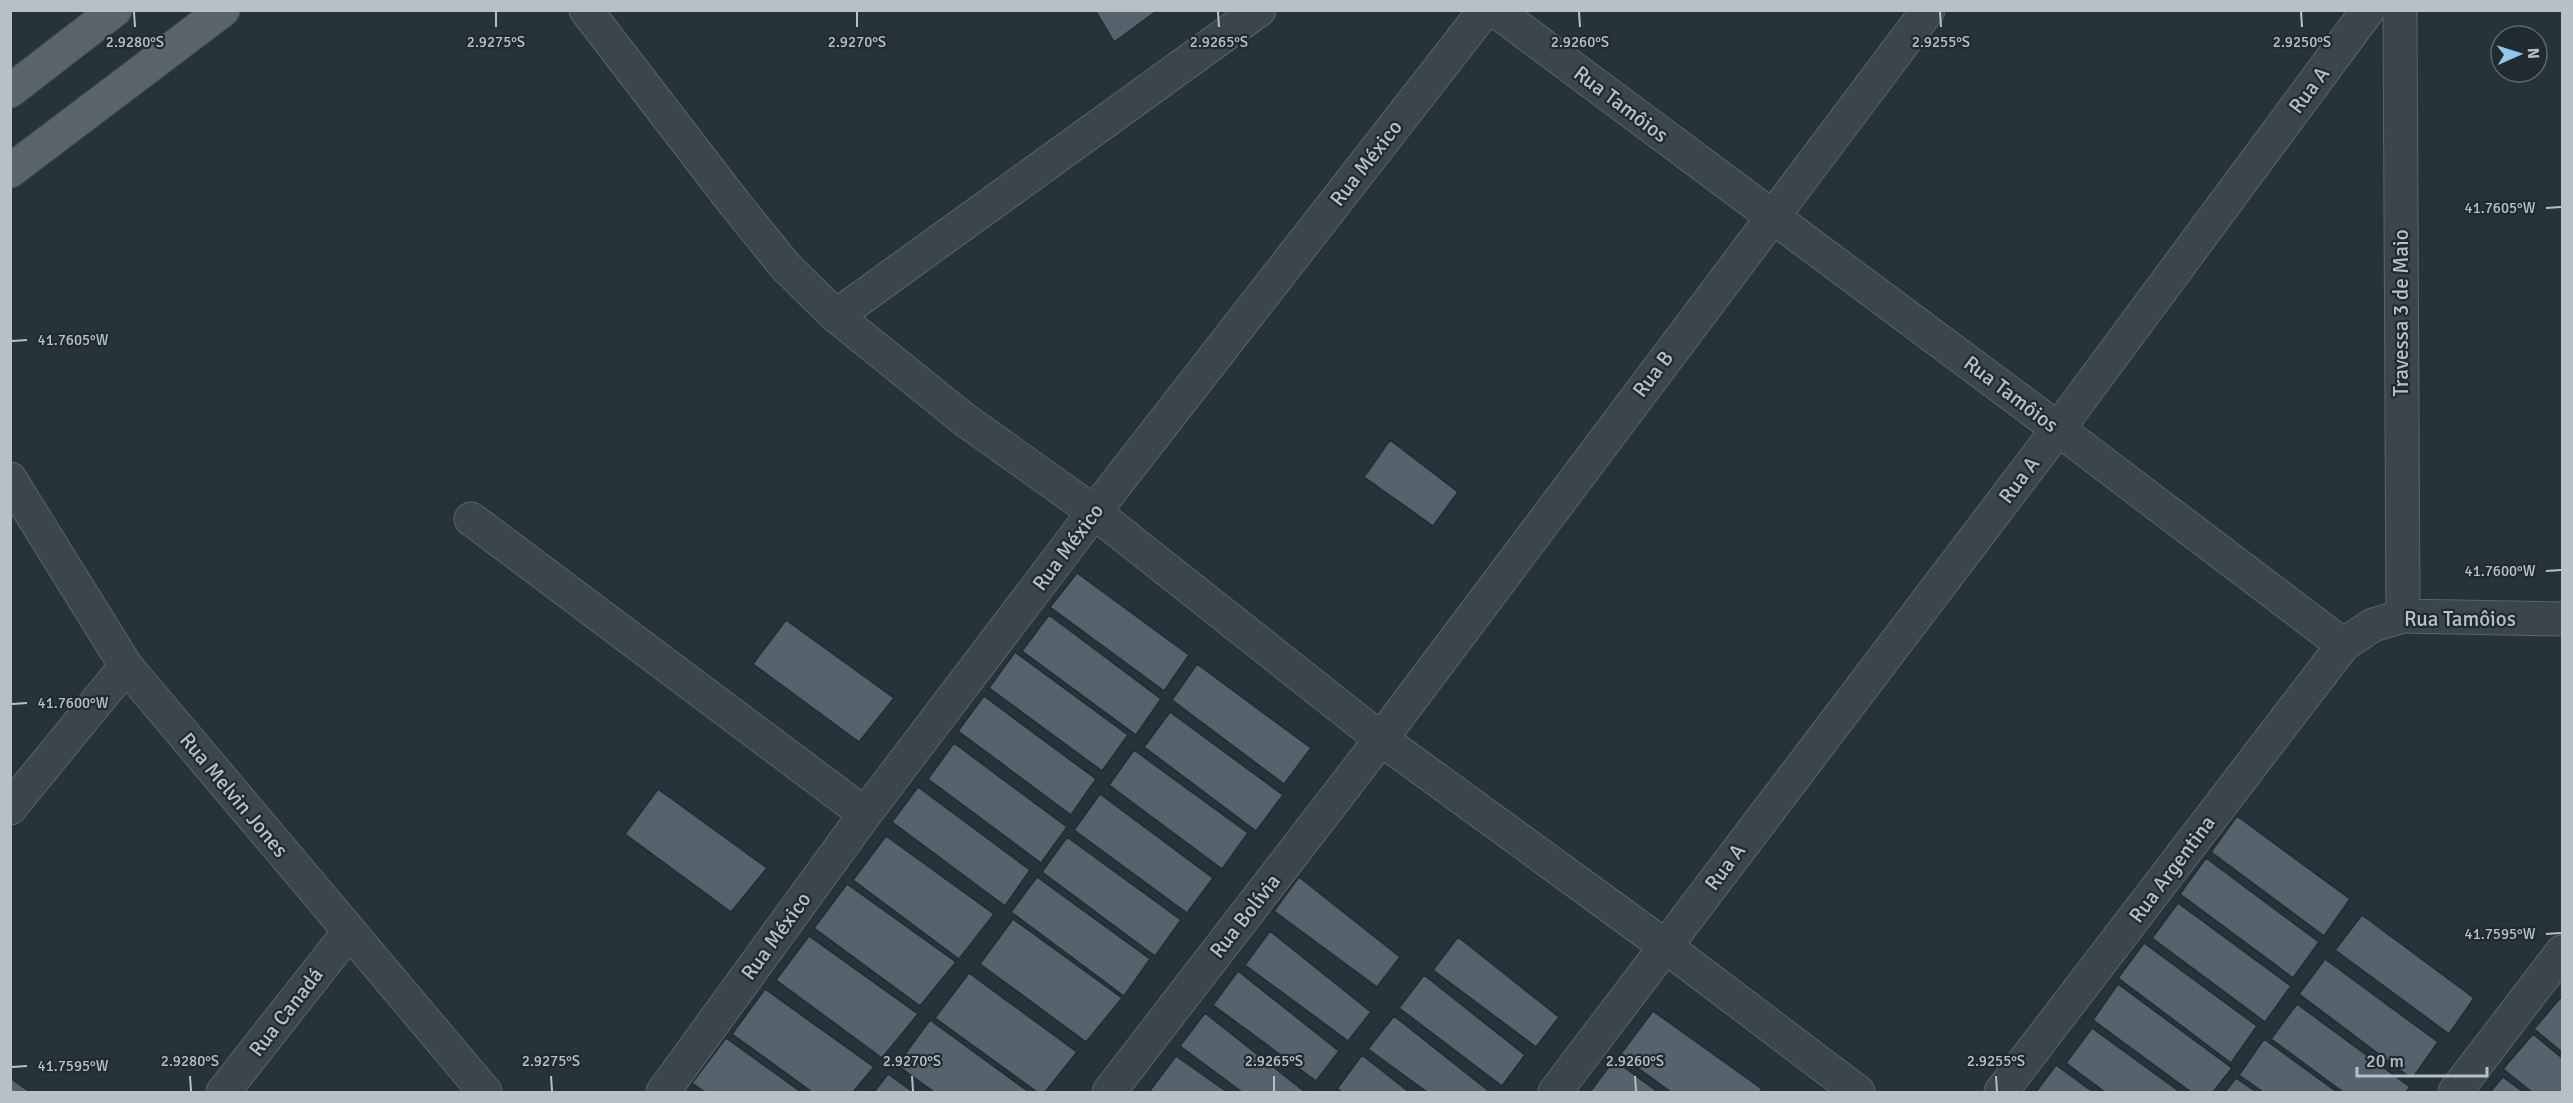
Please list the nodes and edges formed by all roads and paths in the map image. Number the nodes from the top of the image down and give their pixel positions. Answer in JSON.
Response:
{"nodes":[{"id":1,"x":115,"y":10,"type":"edge"},
{"id":2,"x":223,"y":10,"type":"edge"},
{"id":3,"x":586,"y":10,"type":"edge"},
{"id":4,"x":1259,"y":10,"type":"edge"},
{"id":5,"x":1485,"y":10,"type":"edge"},
{"id":6,"x":1495,"y":10,"type":"edge"},
{"id":7,"x":1928,"y":10,"type":"edge"},
{"id":8,"x":2368,"y":10,"type":"edge"},
{"id":9,"x":2400,"y":10,"type":"edge"},
{"id":10,"x":10,"y":91,"type":"edge"},
{"id":11,"x":10,"y":171,"type":"edge"},
{"id":12,"x":1771,"y":217,"type":"junction"},
{"id":13,"x":836,"y":316,"type":"junction"},
{"id":14,"x":2058,"y":429,"type":"junction"},
{"id":15,"x":10,"y":479,"type":"edge"},
{"id":16,"x":1094,"y":512,"type":"junction"},
{"id":17,"x":471,"y":519,"type":"dead end"},
{"id":18,"x":2403,"y":616,"type":"junction"},
{"id":19,"x":2562,"y":619,"type":"edge"},
{"id":20,"x":2343,"y":645,"type":"junction"},
{"id":21,"x":126,"y":666,"type":"junction"},
{"id":22,"x":1381,"y":739,"type":"junction"},
{"id":23,"x":10,"y":808,"type":"edge"},
{"id":24,"x":865,"y":814,"type":"junction"},
{"id":25,"x":349,"y":932,"type":"junction"},
{"id":26,"x":1665,"y":946,"type":"junction"},
{"id":27,"x":2562,"y":952,"type":"edge"},
{"id":28,"x":223,"y":1092,"type":"edge"},
{"id":29,"x":485,"y":1092,"type":"edge"},
{"id":30,"x":663,"y":1092,"type":"edge"},
{"id":31,"x":1109,"y":1092,"type":"edge"},
{"id":32,"x":1555,"y":1092,"type":"edge"},
{"id":33,"x":1858,"y":1092,"type":"edge"},
{"id":34,"x":2001,"y":1092,"type":"edge"},
{"id":35,"x":2456,"y":1092,"type":"edge"}],
"edges":[{"from":1,"to":10,"type":"main road"},
{"from":2,"to":11,"type":"main road"},
{"from":3,"to":13,"type":"street"},
{"from":4,"to":13,"type":"street"},
{"from":5,"to":16,"type":"street","name":"Rua México"},
{"from":6,"to":12,"type":"street","name":"Rua Tamôios"},
{"from":7,"to":12,"type":"street","name":"Rua B"},
{"from":8,"to":14,"type":"street","name":"Rua A"},
{"from":9,"to":18,"type":"street","name":"Travessa 3 de Maio"},
{"from":12,"to":14,"type":"street","name":"Rua Tamôios"},
{"from":12,"to":22,"type":"street","name":"Rua B"},
{"from":13,"to":16,"type":"street"},
{"from":14,"to":20,"type":"street","name":"Rua Tamôios"},
{"from":14,"to":26,"type":"street","name":"Rua A"},
{"from":15,"to":21,"type":"street","name":"Rua Melvin Jones"},
{"from":16,"to":22,"type":"street"},
{"from":16,"to":24,"type":"street","name":"Rua México"},
{"from":17,"to":24,"type":"street"},
{"from":18,"to":19,"type":"street","name":"Rua Tamôios"},
{"from":18,"to":20,"type":"street","name":"Rua Tamôios"},
{"from":20,"to":34,"type":"street","name":"Rua Argentina"},
{"from":21,"to":23,"type":"street"},
{"from":21,"to":25,"type":"street","name":"Rua Melvin Jones"},
{"from":22,"to":26,"type":"street"},
{"from":22,"to":31,"type":"street","name":"Rua Bolívia"},
{"from":24,"to":30,"type":"street","name":"Rua México"},
{"from":25,"to":28,"type":"street","name":"Rua Canadá"},
{"from":25,"to":29,"type":"street","name":"Rua Melvin Jones"},
{"from":26,"to":32,"type":"street","name":"Rua A"},
{"from":26,"to":33,"type":"street"},
{"from":27,"to":35,"type":"street"}]}
